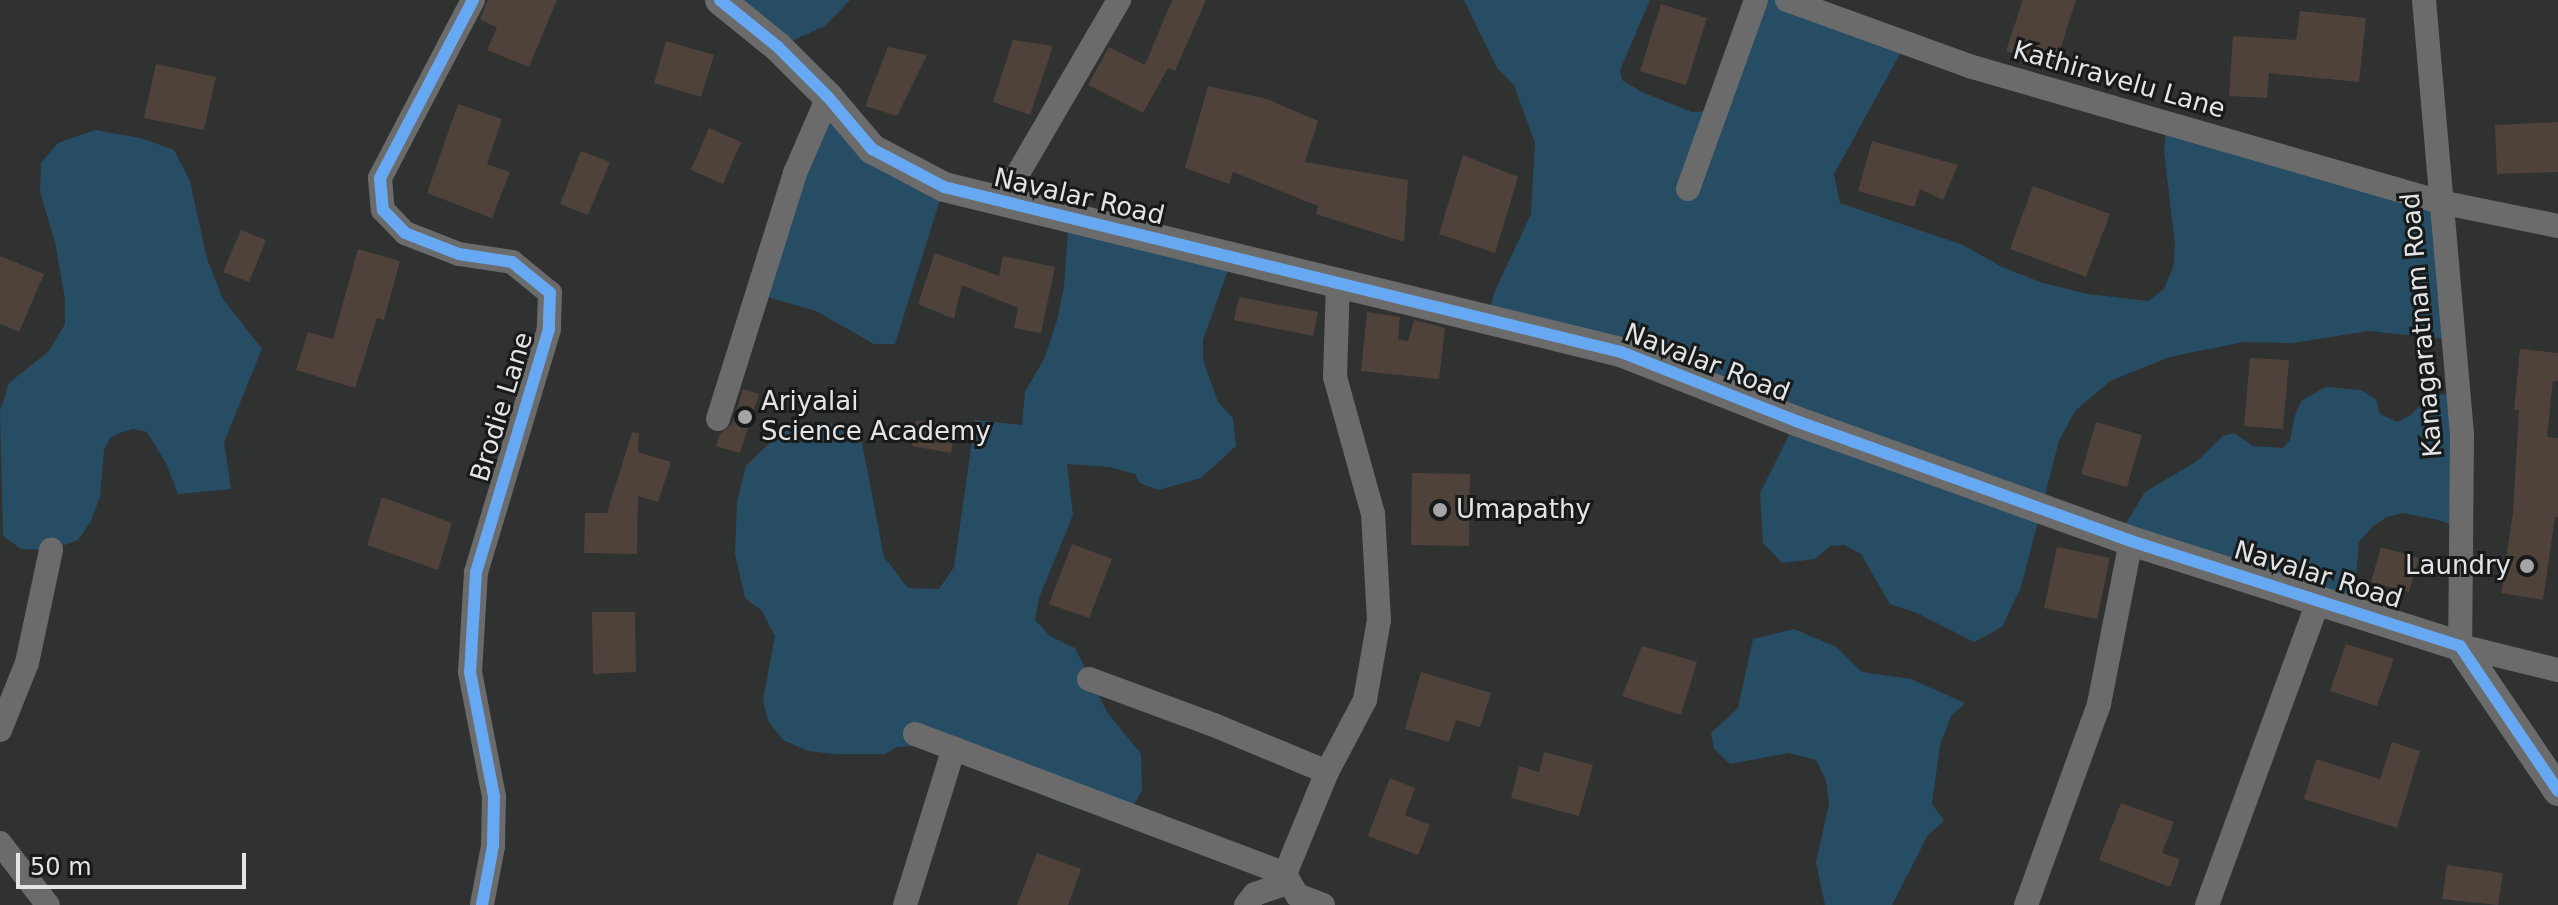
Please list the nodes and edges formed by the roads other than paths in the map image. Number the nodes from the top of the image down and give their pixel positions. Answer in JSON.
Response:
{"nodes":[{"id":1,"x":473,"y":0,"type":"edge"},
{"id":2,"x":720,"y":0,"type":"edge"},
{"id":3,"x":1119,"y":0,"type":"edge"},
{"id":4,"x":1756,"y":0,"type":"edge"},
{"id":5,"x":1787,"y":0,"type":"edge"},
{"id":6,"x":2424,"y":0,"type":"edge"},
{"id":7,"x":828,"y":97,"type":"junction"},
{"id":8,"x":1688,"y":189,"type":"dead end"},
{"id":9,"x":1002,"y":201,"type":"junction"},
{"id":10,"x":2440,"y":202,"type":"junction"},
{"id":11,"x":2558,"y":226,"type":"edge"},
{"id":12,"x":1338,"y":280,"type":"junction"},
{"id":13,"x":718,"y":419,"type":"dead end"},
{"id":14,"x":2131,"y":541,"type":"junction"},
{"id":15,"x":51,"y":550,"type":"dead end"},
{"id":16,"x":2319,"y":599,"type":"junction"},
{"id":17,"x":2460,"y":646,"type":"junction"},
{"id":18,"x":2558,"y":670,"type":"edge"},
{"id":19,"x":1089,"y":679,"type":"dead end"},
{"id":20,"x":0,"y":730,"type":"edge"},
{"id":21,"x":915,"y":734,"type":"dead end"},
{"id":22,"x":954,"y":748,"type":"junction"},
{"id":23,"x":1327,"y":772,"type":"junction"},
{"id":24,"x":2558,"y":791,"type":"edge"},
{"id":25,"x":0,"y":843,"type":"edge"},
{"id":26,"x":1287,"y":878,"type":"junction"},
{"id":27,"x":48,"y":905,"type":"edge"},
{"id":28,"x":482,"y":905,"type":"edge"},
{"id":29,"x":905,"y":905,"type":"edge"},
{"id":30,"x":1246,"y":905,"type":"edge"},
{"id":31,"x":1323,"y":905,"type":"edge"},
{"id":32,"x":2026,"y":905,"type":"edge"},
{"id":33,"x":2207,"y":905,"type":"edge"}],
"edges":[{"from":1,"to":28,"type":"street","name":"Brodie Lane"},
{"from":2,"to":7,"type":"street","name":"Navalar Road"},
{"from":3,"to":9,"type":"street"},
{"from":4,"to":8,"type":"street"},
{"from":5,"to":10,"type":"street","name":"Kathiravelu Lane"},
{"from":6,"to":10,"type":"street","name":"Kanagaratnam Road"},
{"from":7,"to":9,"type":"street","name":"Navalar Road"},
{"from":7,"to":13,"type":"street"},
{"from":9,"to":12,"type":"street","name":"Navalar Road"},
{"from":10,"to":11,"type":"street","name":"Kathiravelu Lane"},
{"from":10,"to":17,"type":"street","name":"Kanagaratnam Road"},
{"from":12,"to":14,"type":"street","name":"Navalar Road"},
{"from":12,"to":23,"type":"street"},
{"from":14,"to":16,"type":"street","name":"Navalar Road"},
{"from":14,"to":32,"type":"street"},
{"from":15,"to":20,"type":"street"},
{"from":16,"to":17,"type":"street","name":"Navalar Road"},
{"from":16,"to":33,"type":"street"},
{"from":17,"to":18,"type":"street"},
{"from":17,"to":24,"type":"street"},
{"from":19,"to":23,"type":"street"},
{"from":21,"to":22,"type":"street"},
{"from":22,"to":26,"type":"street"},
{"from":22,"to":29,"type":"street"},
{"from":23,"to":26,"type":"street"},
{"from":25,"to":27,"type":"street"},
{"from":26,"to":30,"type":"street"},
{"from":26,"to":31,"type":"street"}]}
